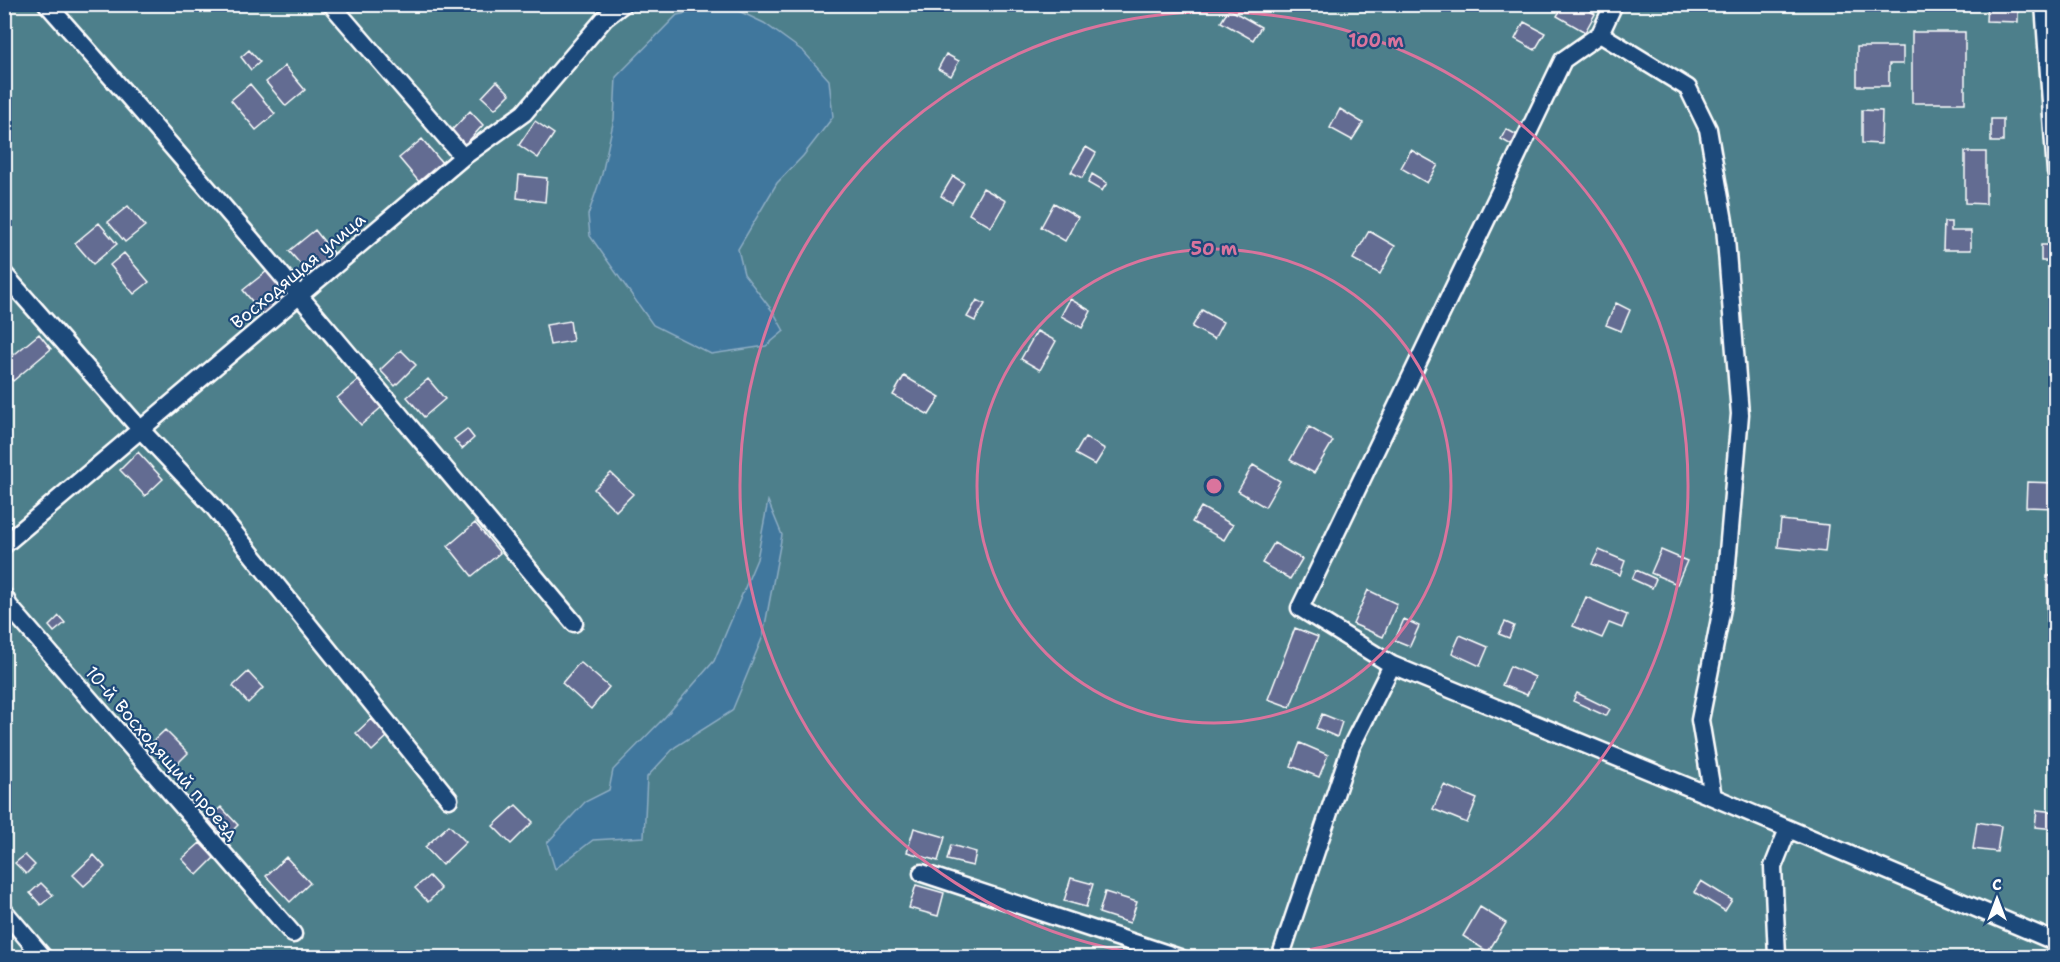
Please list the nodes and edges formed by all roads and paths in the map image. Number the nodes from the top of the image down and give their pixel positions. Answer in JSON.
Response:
{"nodes":[{"id":1,"x":47,"y":4,"type":"edge"},
{"id":2,"x":331,"y":4,"type":"edge"},
{"id":3,"x":623,"y":4,"type":"edge"},
{"id":4,"x":1614,"y":4,"type":"edge"},
{"id":5,"x":2044,"y":4,"type":"edge"},
{"id":6,"x":602,"y":11,"type":"edge"},
{"id":7,"x":1600,"y":34,"type":"junction"},
{"id":8,"x":463,"y":157,"type":"junction"},
{"id":9,"x":2055,"y":172,"type":"edge"},
{"id":10,"x":4,"y":273,"type":"edge"},
{"id":11,"x":300,"y":295,"type":"junction"},
{"id":12,"x":141,"y":429,"type":"junction"},
{"id":13,"x":4,"y":545,"type":"edge"},
{"id":14,"x":4,"y":596,"type":"edge"},
{"id":15,"x":574,"y":623,"type":"dead end"},
{"id":16,"x":1392,"y":665,"type":"junction"},
{"id":17,"x":1713,"y":797,"type":"junction"},
{"id":18,"x":449,"y":799,"type":"dead end"},
{"id":19,"x":1788,"y":829,"type":"junction"},
{"id":20,"x":922,"y":873,"type":"dead end"},
{"id":21,"x":4,"y":911,"type":"edge"},
{"id":22,"x":293,"y":934,"type":"dead end"},
{"id":23,"x":2055,"y":942,"type":"edge"},
{"id":24,"x":1778,"y":956,"type":"dead end"},
{"id":25,"x":44,"y":957,"type":"edge"},
{"id":26,"x":1180,"y":957,"type":"edge"},
{"id":27,"x":1280,"y":957,"type":"edge"}],
"edges":[{"from":1,"to":11,"type":"lane"},
{"from":2,"to":8,"type":"lane"},
{"from":3,"to":6,"type":"lane","name":"Восходящая улица"},
{"from":4,"to":7,"type":"lane"},
{"from":5,"to":9,"type":"lane"},
{"from":6,"to":8,"type":"lane","name":"Восходящая улица"},
{"from":7,"to":16,"type":"lane"},
{"from":7,"to":17,"type":"lane"},
{"from":8,"to":11,"type":"lane","name":"Восходящая улица"},
{"from":10,"to":12,"type":"lane"},
{"from":11,"to":12,"type":"lane","name":"Восходящая улица"},
{"from":11,"to":15,"type":"lane"},
{"from":12,"to":13,"type":"lane","name":"Восходящая улица"},
{"from":12,"to":18,"type":"lane"},
{"from":14,"to":22,"type":"lane","name":"10-й Восходящий проезд"},
{"from":16,"to":17,"type":"lane"},
{"from":16,"to":27,"type":"lane"},
{"from":17,"to":19,"type":"lane"},
{"from":19,"to":23,"type":"lane"},
{"from":19,"to":24,"type":"lane"},
{"from":20,"to":26,"type":"lane"},
{"from":21,"to":25,"type":"lane"}]}
